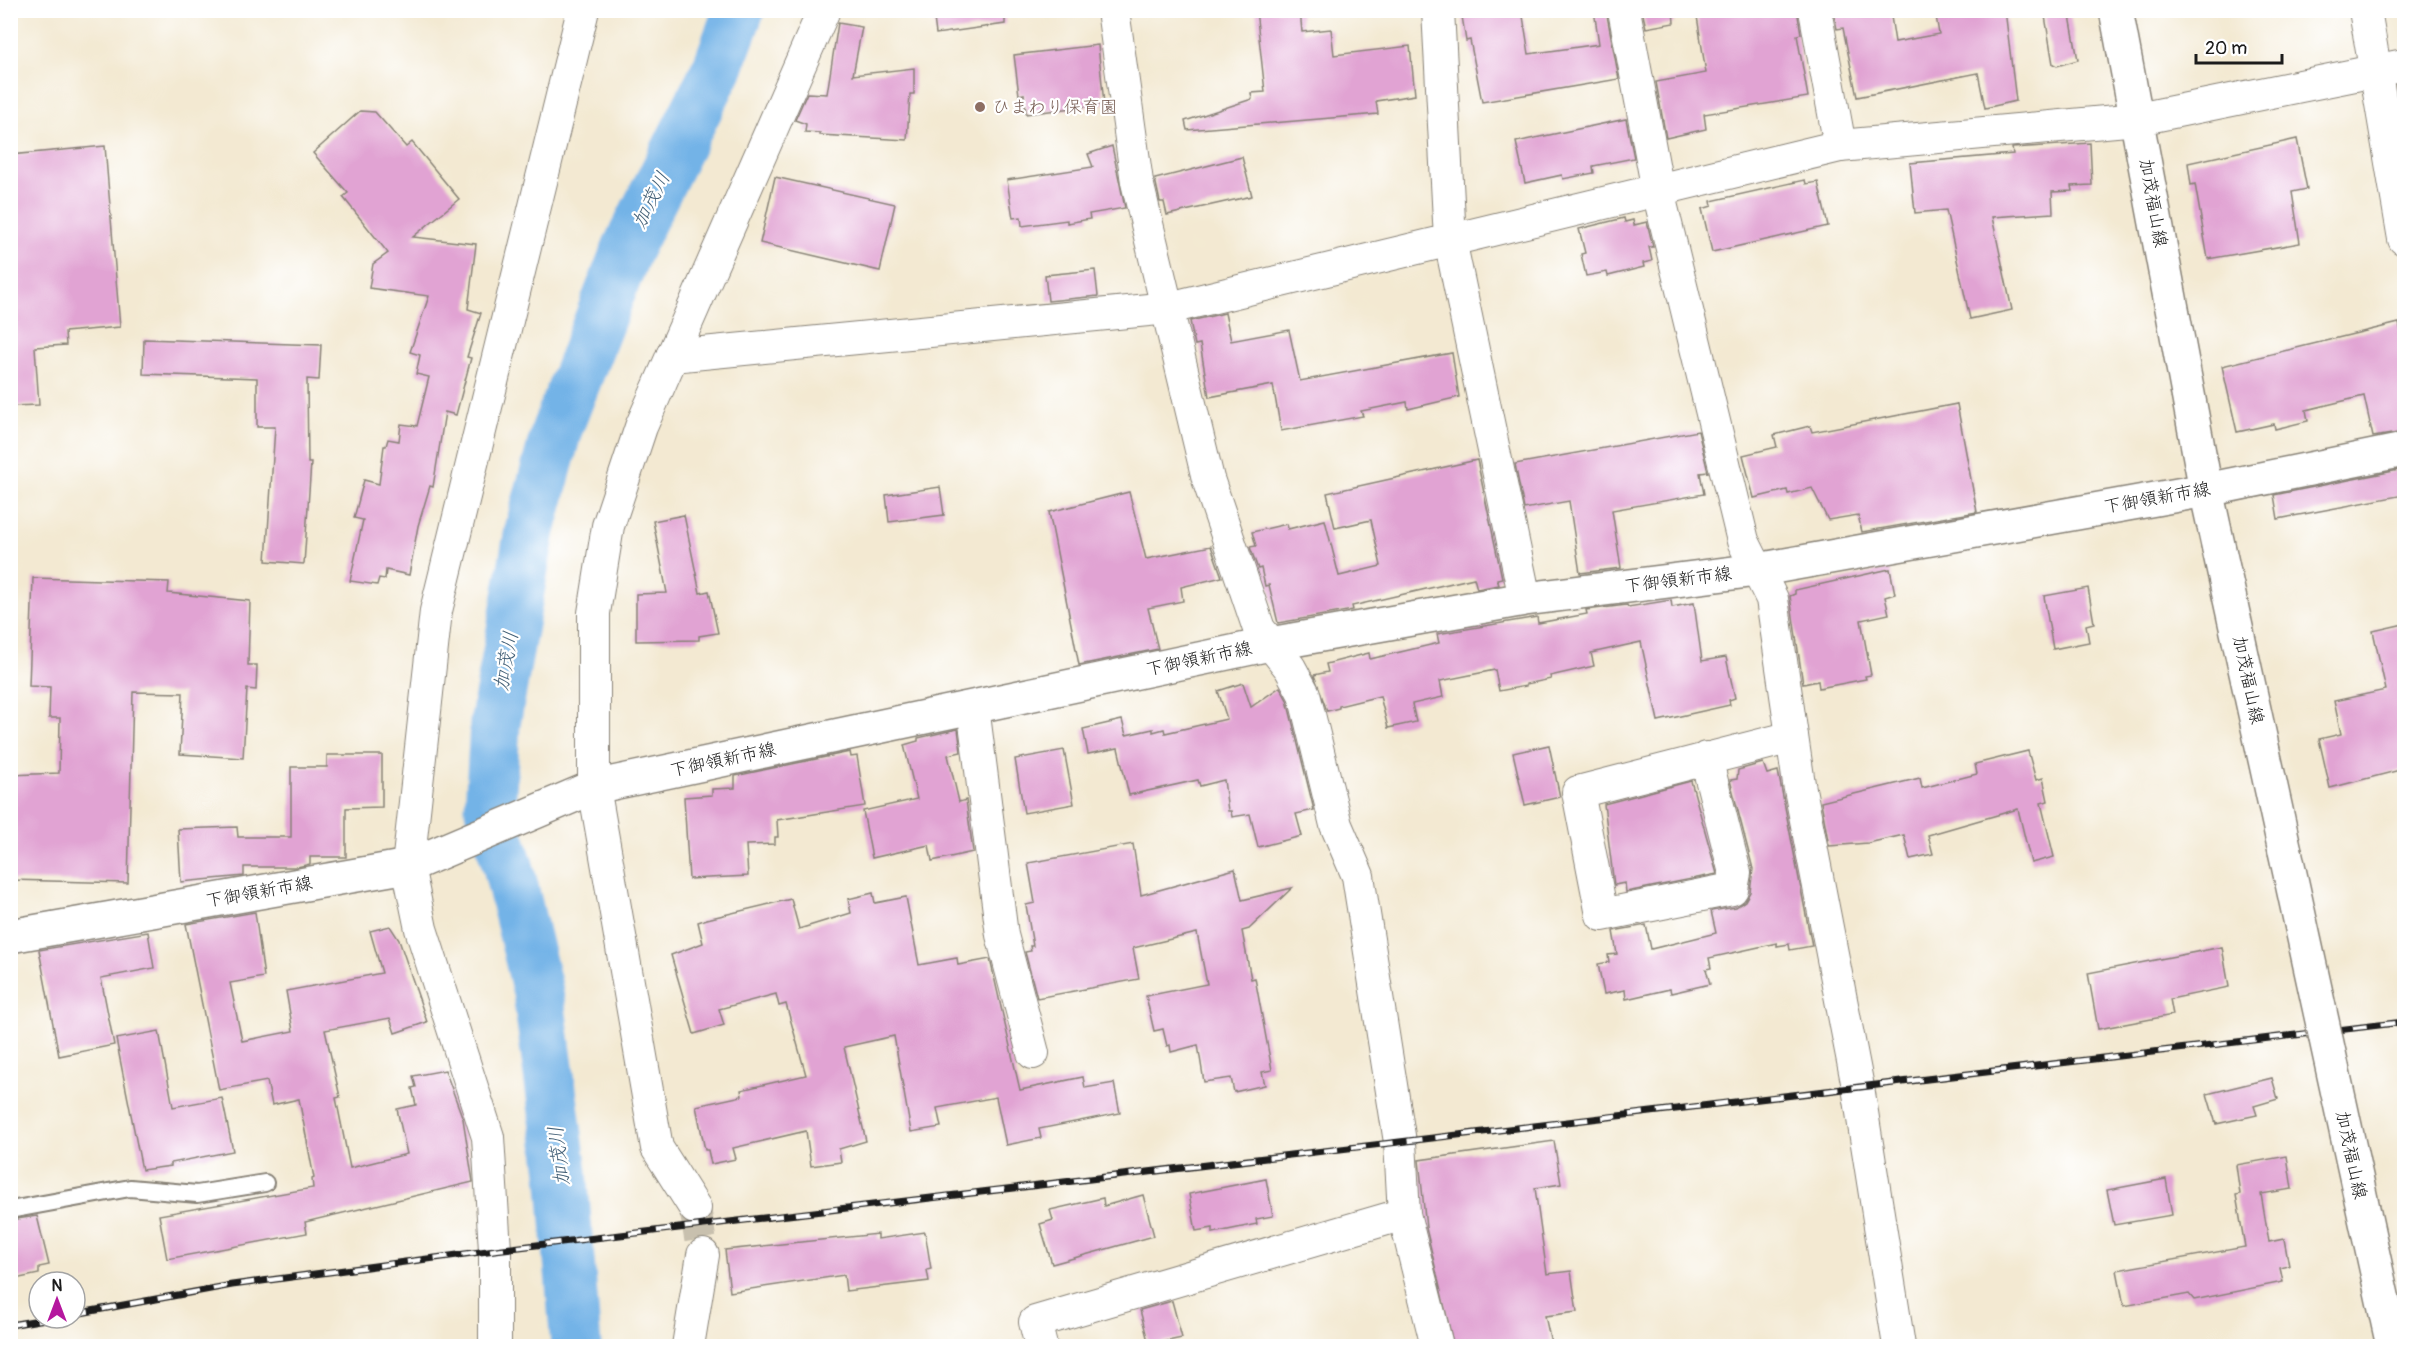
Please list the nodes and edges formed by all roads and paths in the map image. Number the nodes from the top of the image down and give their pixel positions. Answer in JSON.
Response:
{"nodes":[{"id":1,"x":583,"y":10,"type":"edge"},
{"id":2,"x":824,"y":10,"type":"edge"},
{"id":3,"x":1113,"y":10,"type":"edge"},
{"id":4,"x":1438,"y":10,"type":"edge"},
{"id":5,"x":1624,"y":10,"type":"edge"},
{"id":6,"x":1815,"y":10,"type":"edge"},
{"id":7,"x":2116,"y":10,"type":"edge"},
{"id":8,"x":2365,"y":10,"type":"edge"},
{"id":9,"x":2390,"y":68,"type":"edge"},
{"id":10,"x":2138,"y":119,"type":"junction"},
{"id":11,"x":1840,"y":146,"type":"junction"},
{"id":12,"x":1658,"y":191,"type":"junction"},
{"id":13,"x":2404,"y":239,"type":"edge"},
{"id":14,"x":1450,"y":240,"type":"junction"},
{"id":15,"x":1168,"y":308,"type":"junction"},
{"id":16,"x":672,"y":356,"type":"junction"},
{"id":17,"x":2404,"y":450,"type":"edge"},
{"id":18,"x":2206,"y":490,"type":"junction"},
{"id":19,"x":1757,"y":570,"type":"junction"},
{"id":20,"x":1524,"y":598,"type":"junction"},
{"id":21,"x":1270,"y":644,"type":"junction"},
{"id":22,"x":973,"y":707,"type":"junction"},
{"id":23,"x":1791,"y":736,"type":"junction"},
{"id":24,"x":1706,"y":758,"type":"junction"},
{"id":25,"x":584,"y":791,"type":"junction"},
{"id":26,"x":422,"y":860,"type":"junction"},
{"id":27,"x":10,"y":936,"type":"edge"},
{"id":28,"x":1033,"y":1053,"type":"dead end"},
{"id":29,"x":265,"y":1183,"type":"dead end"},
{"id":30,"x":695,"y":1208,"type":"tunnel mouth"},
{"id":31,"x":10,"y":1210,"type":"edge"},
{"id":32,"x":1404,"y":1214,"type":"junction"},
{"id":33,"x":703,"y":1255,"type":"tunnel mouth"},
{"id":34,"x":495,"y":1347,"type":"edge"},
{"id":35,"x":688,"y":1347,"type":"edge"},
{"id":36,"x":1041,"y":1347,"type":"edge"},
{"id":37,"x":1437,"y":1347,"type":"edge"},
{"id":38,"x":1899,"y":1347,"type":"edge"},
{"id":39,"x":2393,"y":1347,"type":"edge"}],
"edges":[{"from":1,"to":26,"type":"street"},
{"from":2,"to":16,"type":"street"},
{"from":3,"to":15,"type":"street"},
{"from":4,"to":14,"type":"street"},
{"from":5,"to":12,"type":"street"},
{"from":6,"to":11,"type":"street"},
{"from":7,"to":10,"type":"main road","name":"加茂福山線"},
{"from":8,"to":9,"type":"street"},
{"from":9,"to":10,"type":"street"},
{"from":9,"to":13,"type":"street"},
{"from":10,"to":11,"type":"street"},
{"from":10,"to":18,"type":"main road","name":"加茂福山線"},
{"from":11,"to":12,"type":"street"},
{"from":12,"to":14,"type":"street"},
{"from":12,"to":19,"type":"street"},
{"from":14,"to":15,"type":"street"},
{"from":14,"to":20,"type":"street"},
{"from":15,"to":16,"type":"street"},
{"from":15,"to":21,"type":"street"},
{"from":16,"to":25,"type":"street"},
{"from":17,"to":18,"type":"main road","name":"下御領新市線"},
{"from":18,"to":19,"type":"main road","name":"下御領新市線"},
{"from":18,"to":39,"type":"main road","name":"加茂福山線","bridge":true},
{"from":19,"to":20,"type":"main road","name":"下御領新市線"},
{"from":19,"to":23,"type":"street"},
{"from":20,"to":21,"type":"main road","name":"下御領新市線"},
{"from":21,"to":22,"type":"main road","name":"下御領新市線"},
{"from":21,"to":32,"type":"street"},
{"from":22,"to":25,"type":"main road","name":"下御領新市線"},
{"from":22,"to":28,"type":"street"},
{"from":23,"to":24,"type":"street"},
{"from":23,"to":38,"type":"street"},
{"from":24,"to":24,"type":"street"},
{"from":25,"to":26,"type":"main road","name":"下御領新市線"},
{"from":25,"to":30,"type":"street"},
{"from":26,"to":27,"type":"main road","name":"下御領新市線"},
{"from":26,"to":34,"type":"street"},
{"from":29,"to":31,"type":"lane"},
{"from":32,"to":36,"type":"street"},
{"from":32,"to":37,"type":"street"},
{"from":33,"to":35,"type":"street"}]}
